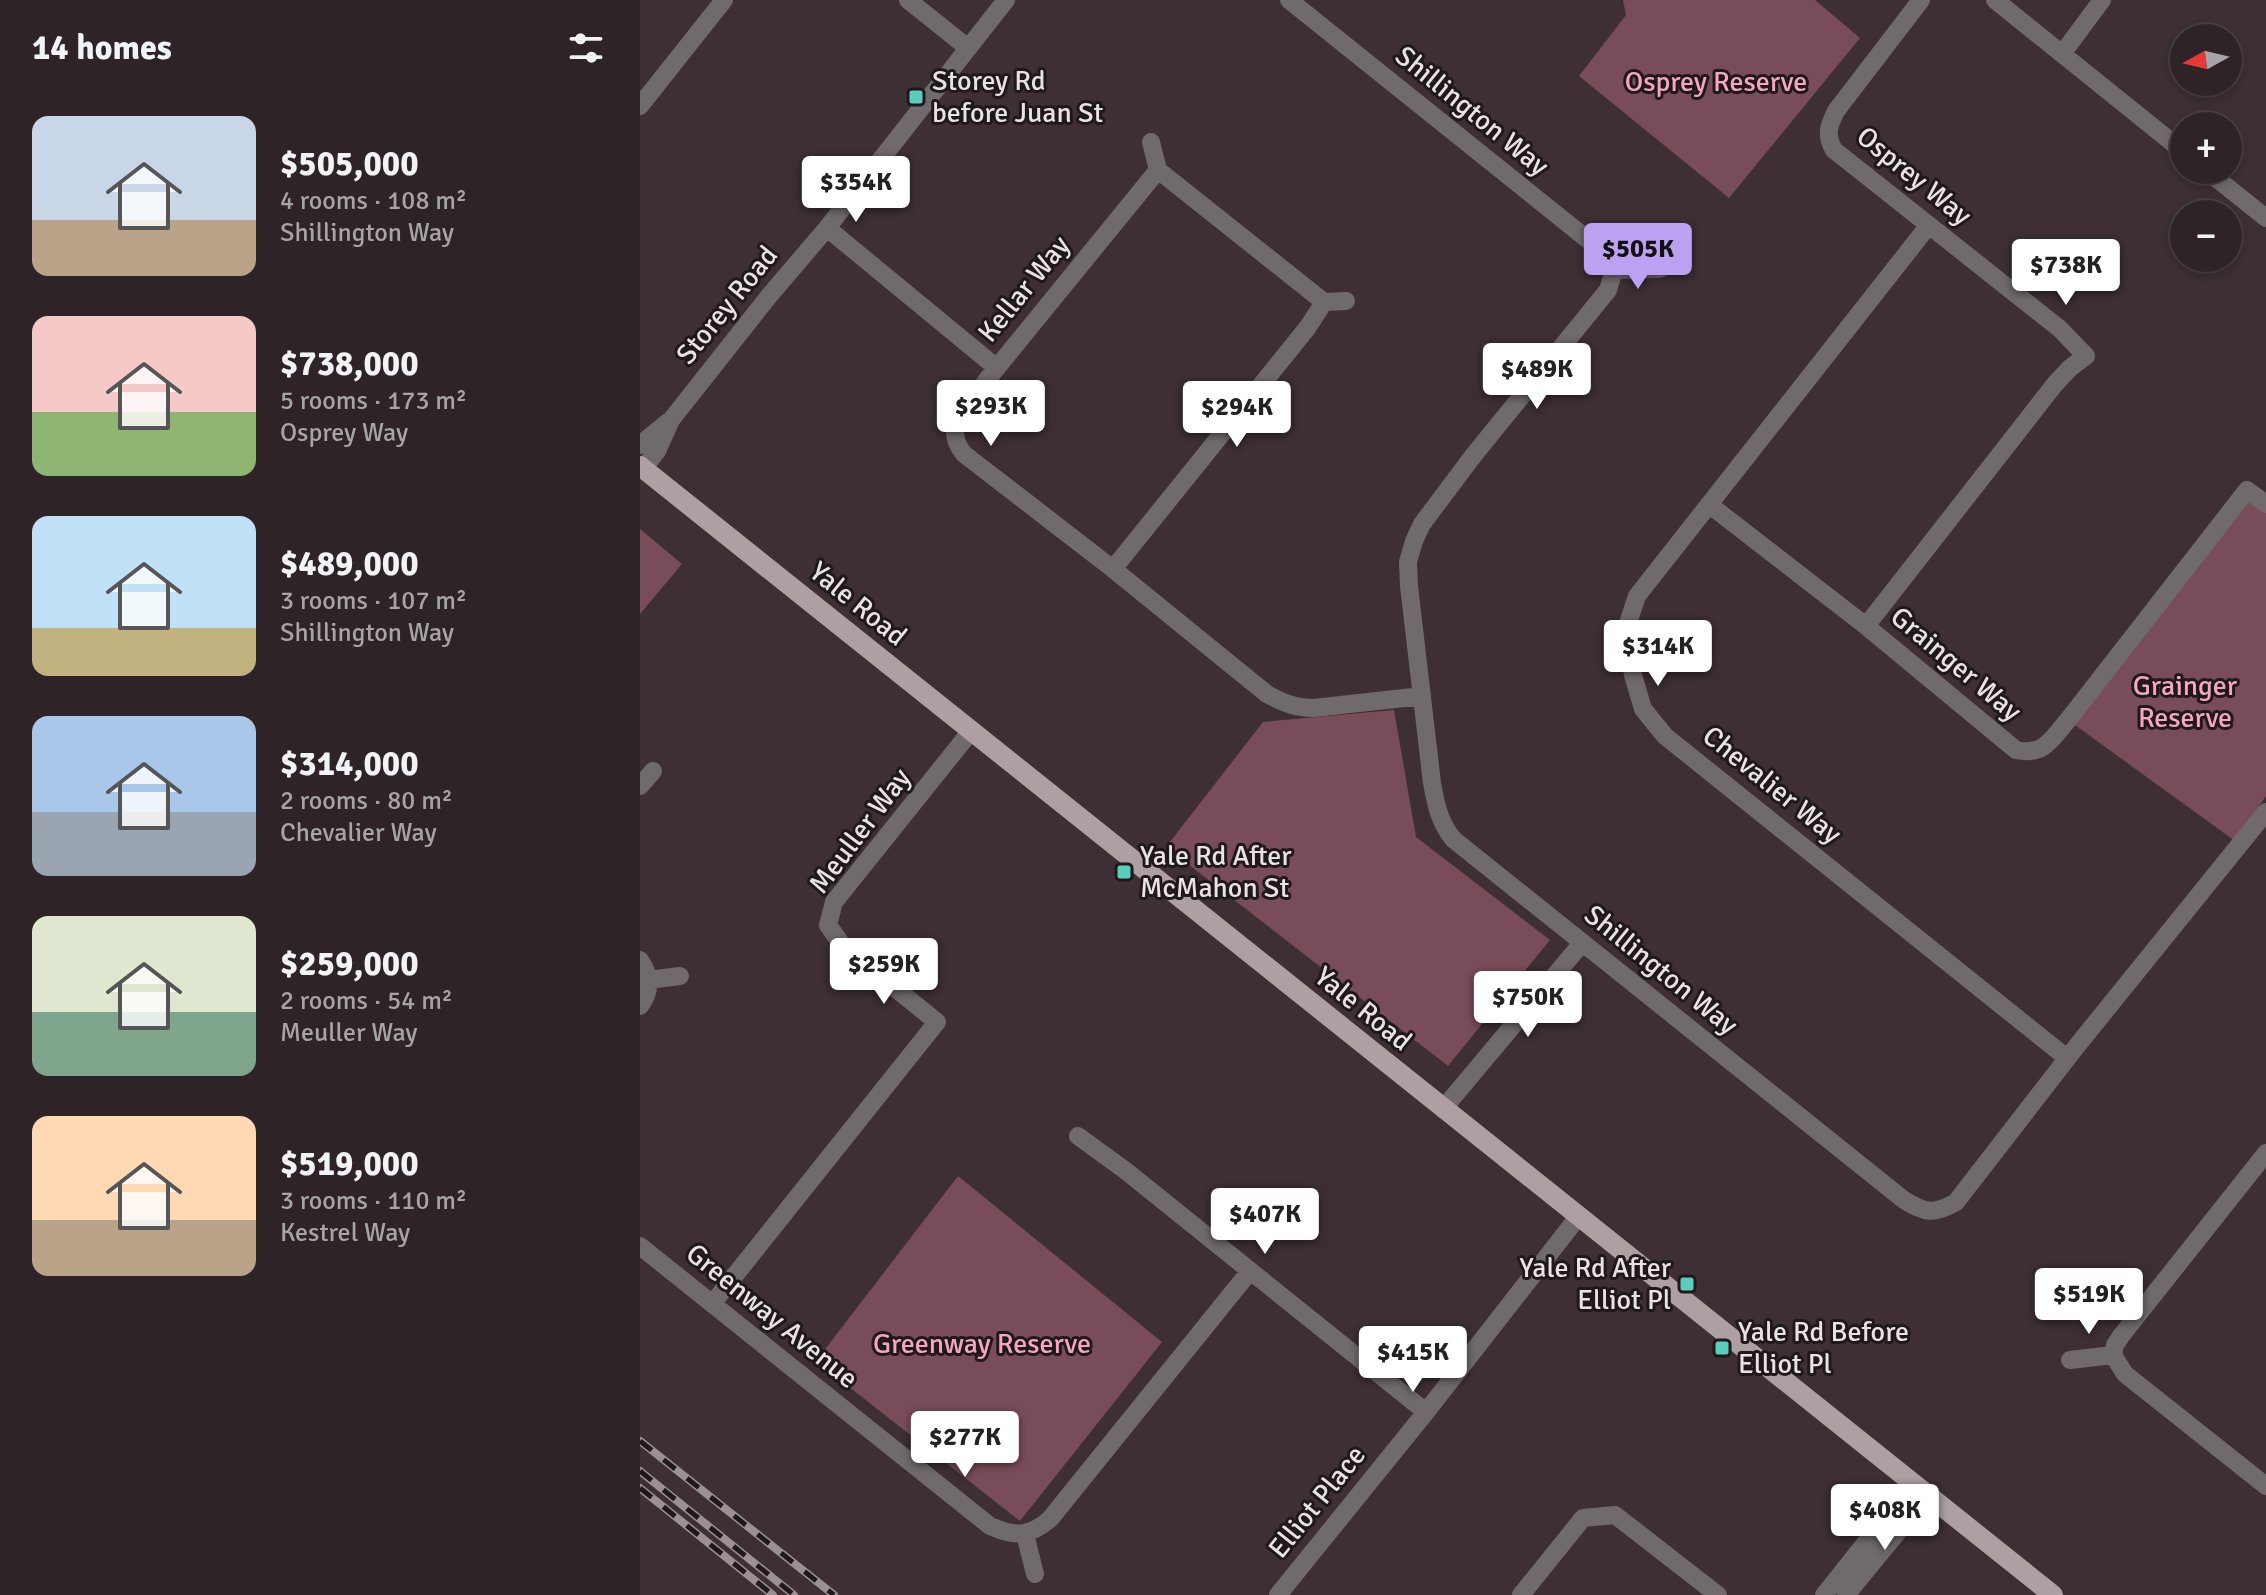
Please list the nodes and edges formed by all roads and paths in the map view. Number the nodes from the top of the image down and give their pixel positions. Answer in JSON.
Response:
{"nodes":[{"id":1,"x":724,"y":0,"type":"edge"},
{"id":2,"x":908,"y":0,"type":"edge"},
{"id":3,"x":1006,"y":0,"type":"edge"},
{"id":4,"x":1921,"y":0,"type":"edge"},
{"id":5,"x":1995,"y":0,"type":"edge"},
{"id":6,"x":2102,"y":0,"type":"edge"},
{"id":7,"x":1296,"y":2,"type":"edge"},
{"id":8,"x":968,"y":48,"type":"junction"},
{"id":9,"x":2062,"y":54,"type":"junction"},
{"id":10,"x":640,"y":106,"type":"edge"},
{"id":11,"x":2170,"y":141,"type":"edge"},
{"id":12,"x":1151,"y":142,"type":"dead end"},
{"id":13,"x":1158,"y":170,"type":"junction"},
{"id":14,"x":2224,"y":184,"type":"edge"},
{"id":15,"x":2266,"y":218,"type":"edge"},
{"id":16,"x":1929,"y":225,"type":"junction"},
{"id":17,"x":827,"y":228,"type":"junction"},
{"id":18,"x":1660,"y":269,"type":"dead end"},
{"id":19,"x":1614,"y":270,"type":"junction"},
{"id":20,"x":1346,"y":301,"type":"dead end"},
{"id":21,"x":1324,"y":302,"type":"junction"},
{"id":22,"x":997,"y":368,"type":"junction"},
{"id":23,"x":671,"y":420,"type":"junction"},
{"id":24,"x":640,"y":445,"type":"edge"},
{"id":25,"x":641,"y":468,"type":"edge"},
{"id":26,"x":2266,"y":504,"type":"edge"},
{"id":27,"x":1711,"y":506,"type":"junction"},
{"id":28,"x":1113,"y":569,"type":"junction"},
{"id":29,"x":1866,"y":626,"type":"junction"},
{"id":30,"x":1422,"y":696,"type":"junction"},
{"id":31,"x":971,"y":731,"type":"junction"},
{"id":32,"x":653,"y":771,"type":"dead end"},
{"id":33,"x":640,"y":786,"type":"edge"},
{"id":34,"x":2266,"y":812,"type":"edge"},
{"id":35,"x":1582,"y":943,"type":"junction"},
{"id":36,"x":640,"y":960,"type":"edge"},
{"id":37,"x":680,"y":976,"type":"dead end"},
{"id":38,"x":648,"y":980,"type":"junction"},
{"id":39,"x":640,"y":1006,"type":"edge"},
{"id":40,"x":2067,"y":1058,"type":"junction"},
{"id":41,"x":1443,"y":1109,"type":"junction"},
{"id":42,"x":1078,"y":1136,"type":"dead end"},
{"id":43,"x":2266,"y":1153,"type":"edge"},
{"id":44,"x":1578,"y":1217,"type":"junction"},
{"id":45,"x":640,"y":1246,"type":"edge"},
{"id":46,"x":1250,"y":1271,"type":"junction"},
{"id":47,"x":712,"y":1304,"type":"junction"},
{"id":48,"x":2113,"y":1355,"type":"junction"},
{"id":49,"x":2070,"y":1360,"type":"dead end"},
{"id":50,"x":1426,"y":1412,"type":"junction"},
{"id":51,"x":2266,"y":1486,"type":"edge"},
{"id":52,"x":1921,"y":1489,"type":"junction"},
{"id":53,"x":1025,"y":1534,"type":"junction"},
{"id":54,"x":1035,"y":1574,"type":"dead end"},
{"id":55,"x":1278,"y":1595,"type":"edge"},
{"id":56,"x":1521,"y":1595,"type":"edge"},
{"id":57,"x":1718,"y":1595,"type":"edge"},
{"id":58,"x":1824,"y":1595,"type":"edge"},
{"id":59,"x":1846,"y":1595,"type":"edge"},
{"id":60,"x":2053,"y":1595,"type":"edge"}],
"edges":[{"from":1,"to":10,"type":"street"},
{"from":2,"to":8,"type":"street"},
{"from":3,"to":8,"type":"street","name":"Storey Road"},
{"from":4,"to":16,"type":"street","name":"Osprey Way"},
{"from":5,"to":9,"type":"street"},
{"from":6,"to":9,"type":"street"},
{"from":7,"to":19,"type":"street","name":"Shillington Way"},
{"from":8,"to":17,"type":"street","name":"Storey Road"},
{"from":9,"to":11,"type":"street"},
{"from":12,"to":13,"type":"street"},
{"from":13,"to":21,"type":"street"},
{"from":13,"to":22,"type":"street","name":"Kellar Way"},
{"from":14,"to":15,"type":"street"},
{"from":16,"to":27,"type":"street","name":"Chevalier Way"},
{"from":16,"to":29,"type":"street","name":"Osprey Way"},
{"from":17,"to":22,"type":"street"},
{"from":17,"to":23,"type":"street","name":"Storey Road"},
{"from":18,"to":19,"type":"street"},
{"from":19,"to":30,"type":"street","name":"Shillington Way"},
{"from":20,"to":21,"type":"street"},
{"from":21,"to":28,"type":"street"},
{"from":22,"to":28,"type":"street","name":"Kellar Way"},
{"from":23,"to":24,"type":"street","name":"Storey Road"},
{"from":23,"to":25,"type":"street","name":"Storey Road"},
{"from":25,"to":31,"type":"main road","name":"Yale Road"},
{"from":26,"to":29,"type":"street","name":"Grainger Way"},
{"from":27,"to":29,"type":"street","name":"Grainger Way"},
{"from":27,"to":40,"type":"street","name":"Chevalier Way"},
{"from":28,"to":30,"type":"street","name":"Kellar Way"},
{"from":30,"to":35,"type":"street","name":"Shillington Way"},
{"from":31,"to":41,"type":"main road","name":"Yale Road"},
{"from":31,"to":47,"type":"street","name":"Meuller Way"},
{"from":32,"to":33,"type":"street"},
{"from":34,"to":40,"type":"street","name":"Shillington Way"},
{"from":35,"to":40,"type":"street","name":"Shillington Way"},
{"from":35,"to":41,"type":"street"},
{"from":36,"to":38,"type":"street"},
{"from":37,"to":38,"type":"street"},
{"from":38,"to":39,"type":"street"},
{"from":41,"to":44,"type":"main road","name":"Yale Road"},
{"from":42,"to":46,"type":"street"},
{"from":43,"to":48,"type":"street"},
{"from":44,"to":50,"type":"street","name":"Elliot Place"},
{"from":44,"to":52,"type":"main road","name":"Yale Road"},
{"from":45,"to":47,"type":"street","name":"Greenway Avenue"},
{"from":46,"to":50,"type":"street"},
{"from":46,"to":53,"type":"street"},
{"from":47,"to":53,"type":"street","name":"Greenway Avenue"},
{"from":48,"to":49,"type":"street"},
{"from":48,"to":51,"type":"street"},
{"from":50,"to":55,"type":"street","name":"Elliot Place"},
{"from":52,"to":58,"type":"street"},
{"from":52,"to":59,"type":"street"},
{"from":52,"to":60,"type":"main road","name":"Yale Road"},
{"from":53,"to":54,"type":"street"},
{"from":56,"to":57,"type":"street"}]}
